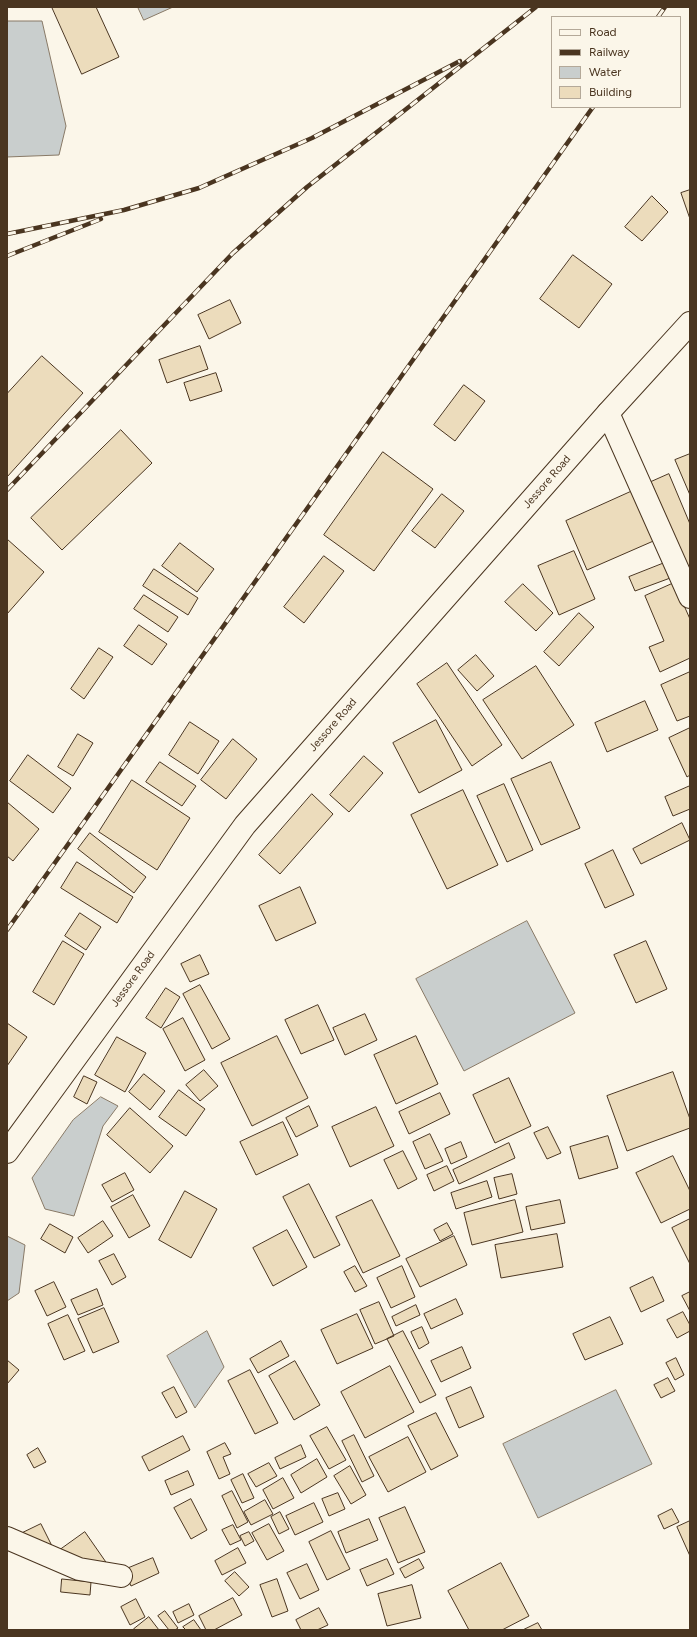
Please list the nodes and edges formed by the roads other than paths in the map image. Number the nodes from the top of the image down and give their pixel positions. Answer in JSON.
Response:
{"nodes":[{"id":1,"x":690,"y":323,"type":"edge"},
{"id":2,"x":608,"y":413,"type":"junction"},
{"id":3,"x":690,"y":597,"type":"edge"},
{"id":4,"x":7,"y":1152,"type":"edge"},
{"id":5,"x":7,"y":1538,"type":"edge"},
{"id":6,"x":121,"y":1576,"type":"dead end"}],
"edges":[{"from":1,"to":2,"type":"main road","name":"Jessore Road"},
{"from":2,"to":3,"type":"main road"},
{"from":2,"to":4,"type":"main road","name":"Jessore Road"},
{"from":5,"to":6,"type":"main road"}]}
